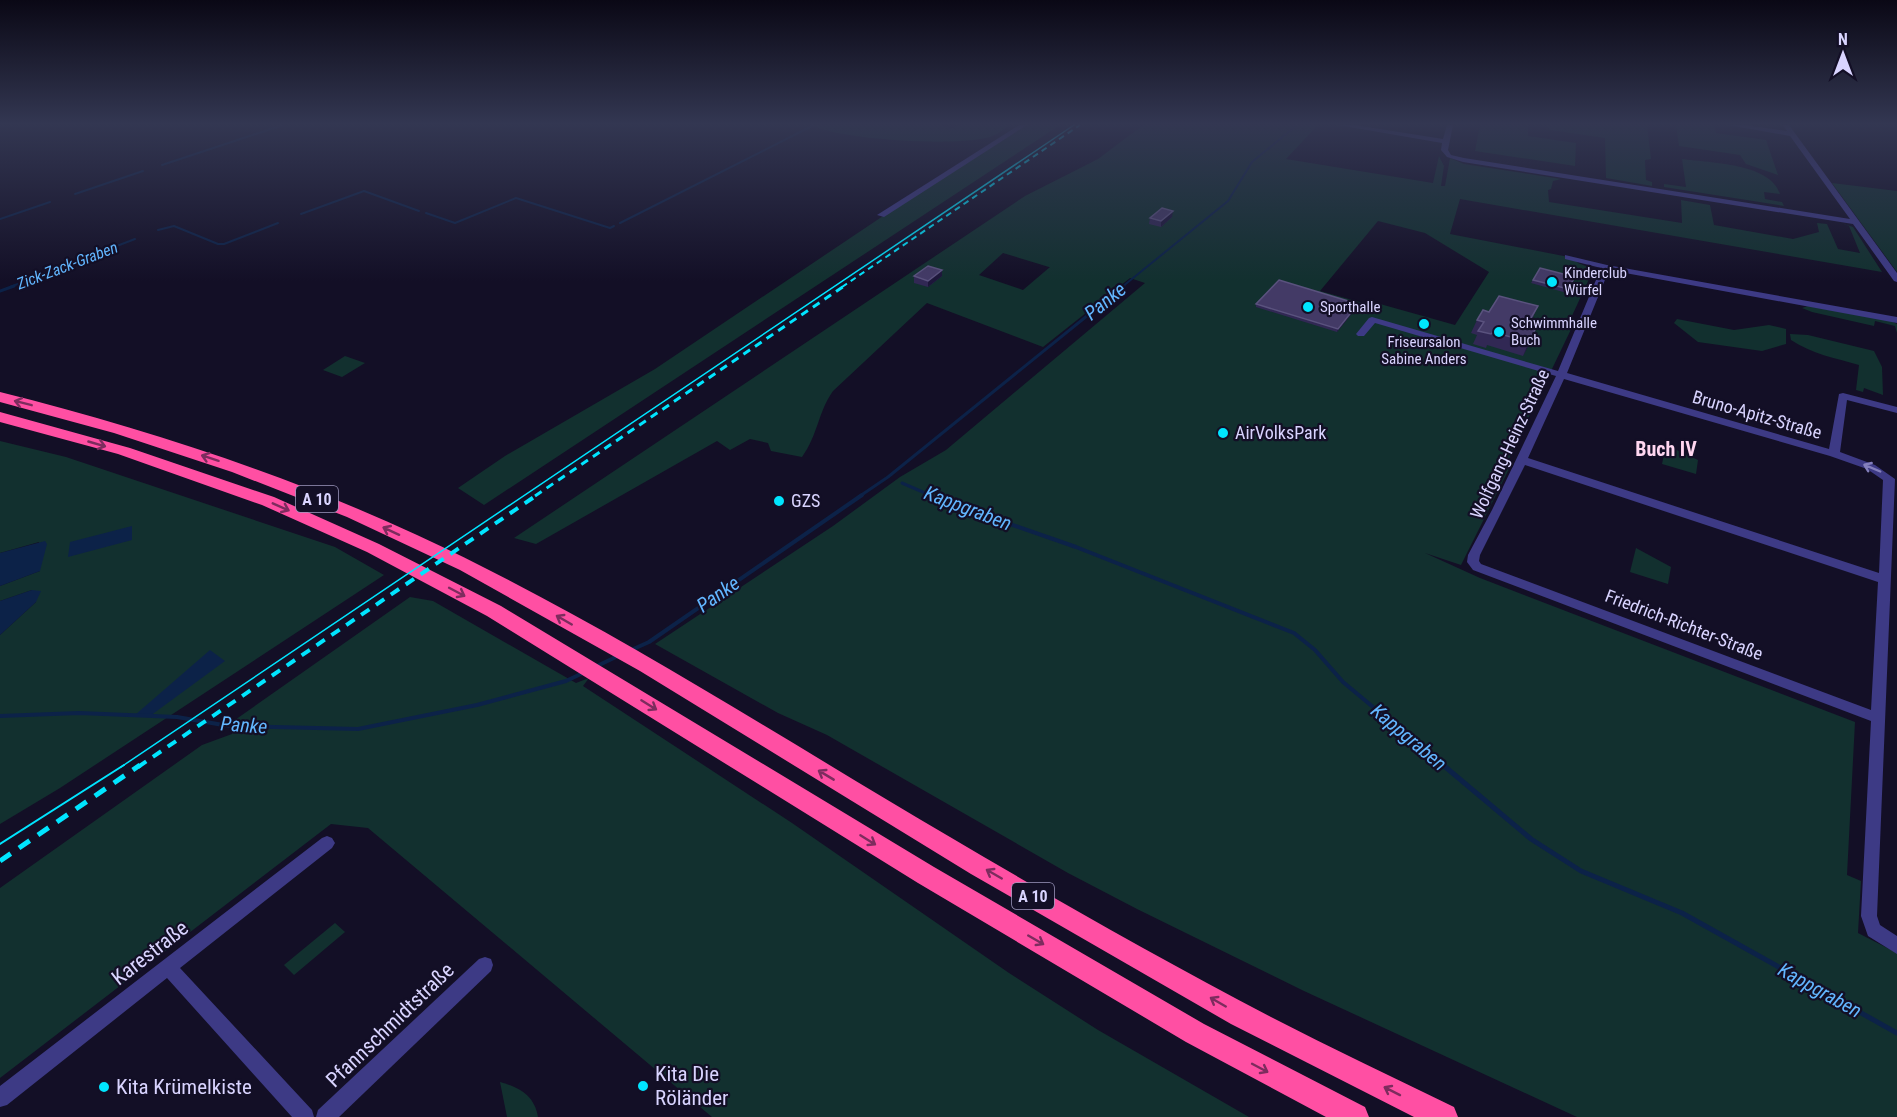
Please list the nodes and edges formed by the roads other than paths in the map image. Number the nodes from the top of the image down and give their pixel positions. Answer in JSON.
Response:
{"nodes":[{"id":1,"x":941,"y":177,"type":"edge"},
{"id":2,"x":1573,"y":177,"type":"edge"},
{"id":3,"x":1823,"y":177,"type":"edge"},
{"id":4,"x":881,"y":215,"type":"dead end"},
{"id":5,"x":1856,"y":222,"type":"junction"},
{"id":6,"x":1568,"y":257,"type":"dead end"},
{"id":7,"x":1606,"y":267,"type":"junction"},
{"id":8,"x":1897,"y":279,"type":"edge"},
{"id":9,"x":1897,"y":320,"type":"edge"},
{"id":10,"x":1361,"y":334,"type":"dead end"},
{"id":11,"x":1561,"y":375,"type":"junction"},
{"id":12,"x":0,"y":397,"type":"edge"},
{"id":13,"x":1897,"y":410,"type":"edge"},
{"id":14,"x":0,"y":417,"type":"edge"},
{"id":15,"x":1834,"y":454,"type":"junction"},
{"id":16,"x":1522,"y":460,"type":"junction"},
{"id":17,"x":1477,"y":567,"type":"joint"},
{"id":18,"x":1885,"y":580,"type":"junction"},
{"id":19,"x":1877,"y":718,"type":"junction"},
{"id":20,"x":327,"y":843,"type":"dead end"},
{"id":21,"x":1897,"y":946,"type":"edge"},
{"id":22,"x":485,"y":965,"type":"dead end"},
{"id":23,"x":168,"y":967,"type":"junction"},
{"id":24,"x":0,"y":1098,"type":"edge"},
{"id":25,"x":305,"y":1117,"type":"edge"},
{"id":26,"x":325,"y":1117,"type":"edge"},
{"id":27,"x":1355,"y":1117,"type":"edge"},
{"id":28,"x":1444,"y":1117,"type":"edge"}],
"edges":[{"from":1,"to":4,"type":"street"},
{"from":2,"to":5,"type":"street"},
{"from":3,"to":5,"type":"street"},
{"from":5,"to":8,"type":"street"},
{"from":6,"to":7,"type":"street"},
{"from":7,"to":9,"type":"street"},
{"from":7,"to":11,"type":"street","name":"Wolfgang-Heinz-Straße"},
{"from":10,"to":11,"type":"street","name":"Bruno-Apitz-Straße"},
{"from":11,"to":15,"type":"street","name":"Bruno-Apitz-Straße"},
{"from":11,"to":16,"type":"street","name":"Wolfgang-Heinz-Straße"},
{"from":28,"to":12,"type":"highway","number":"A 10","one_way":true},
{"from":13,"to":15,"type":"street","name":"Bruno-Apitz-Straße"},
{"from":14,"to":27,"type":"highway","number":"A 10","one_way":true},
{"from":18,"to":15,"type":"street","one_way":true},
{"from":16,"to":17,"type":"street","name":"Wolfgang-Heinz-Straße"},
{"from":16,"to":18,"type":"street"},
{"from":17,"to":19,"type":"street","name":"Friedrich-Richter-Straße"},
{"from":18,"to":19,"type":"street"},
{"from":19,"to":21,"type":"street"},
{"from":20,"to":23,"type":"street","name":"Karestraße"},
{"from":22,"to":26,"type":"street","name":"Pfannschmidtstraße"},
{"from":23,"to":24,"type":"street","name":"Karestraße"},
{"from":23,"to":25,"type":"street"}]}
